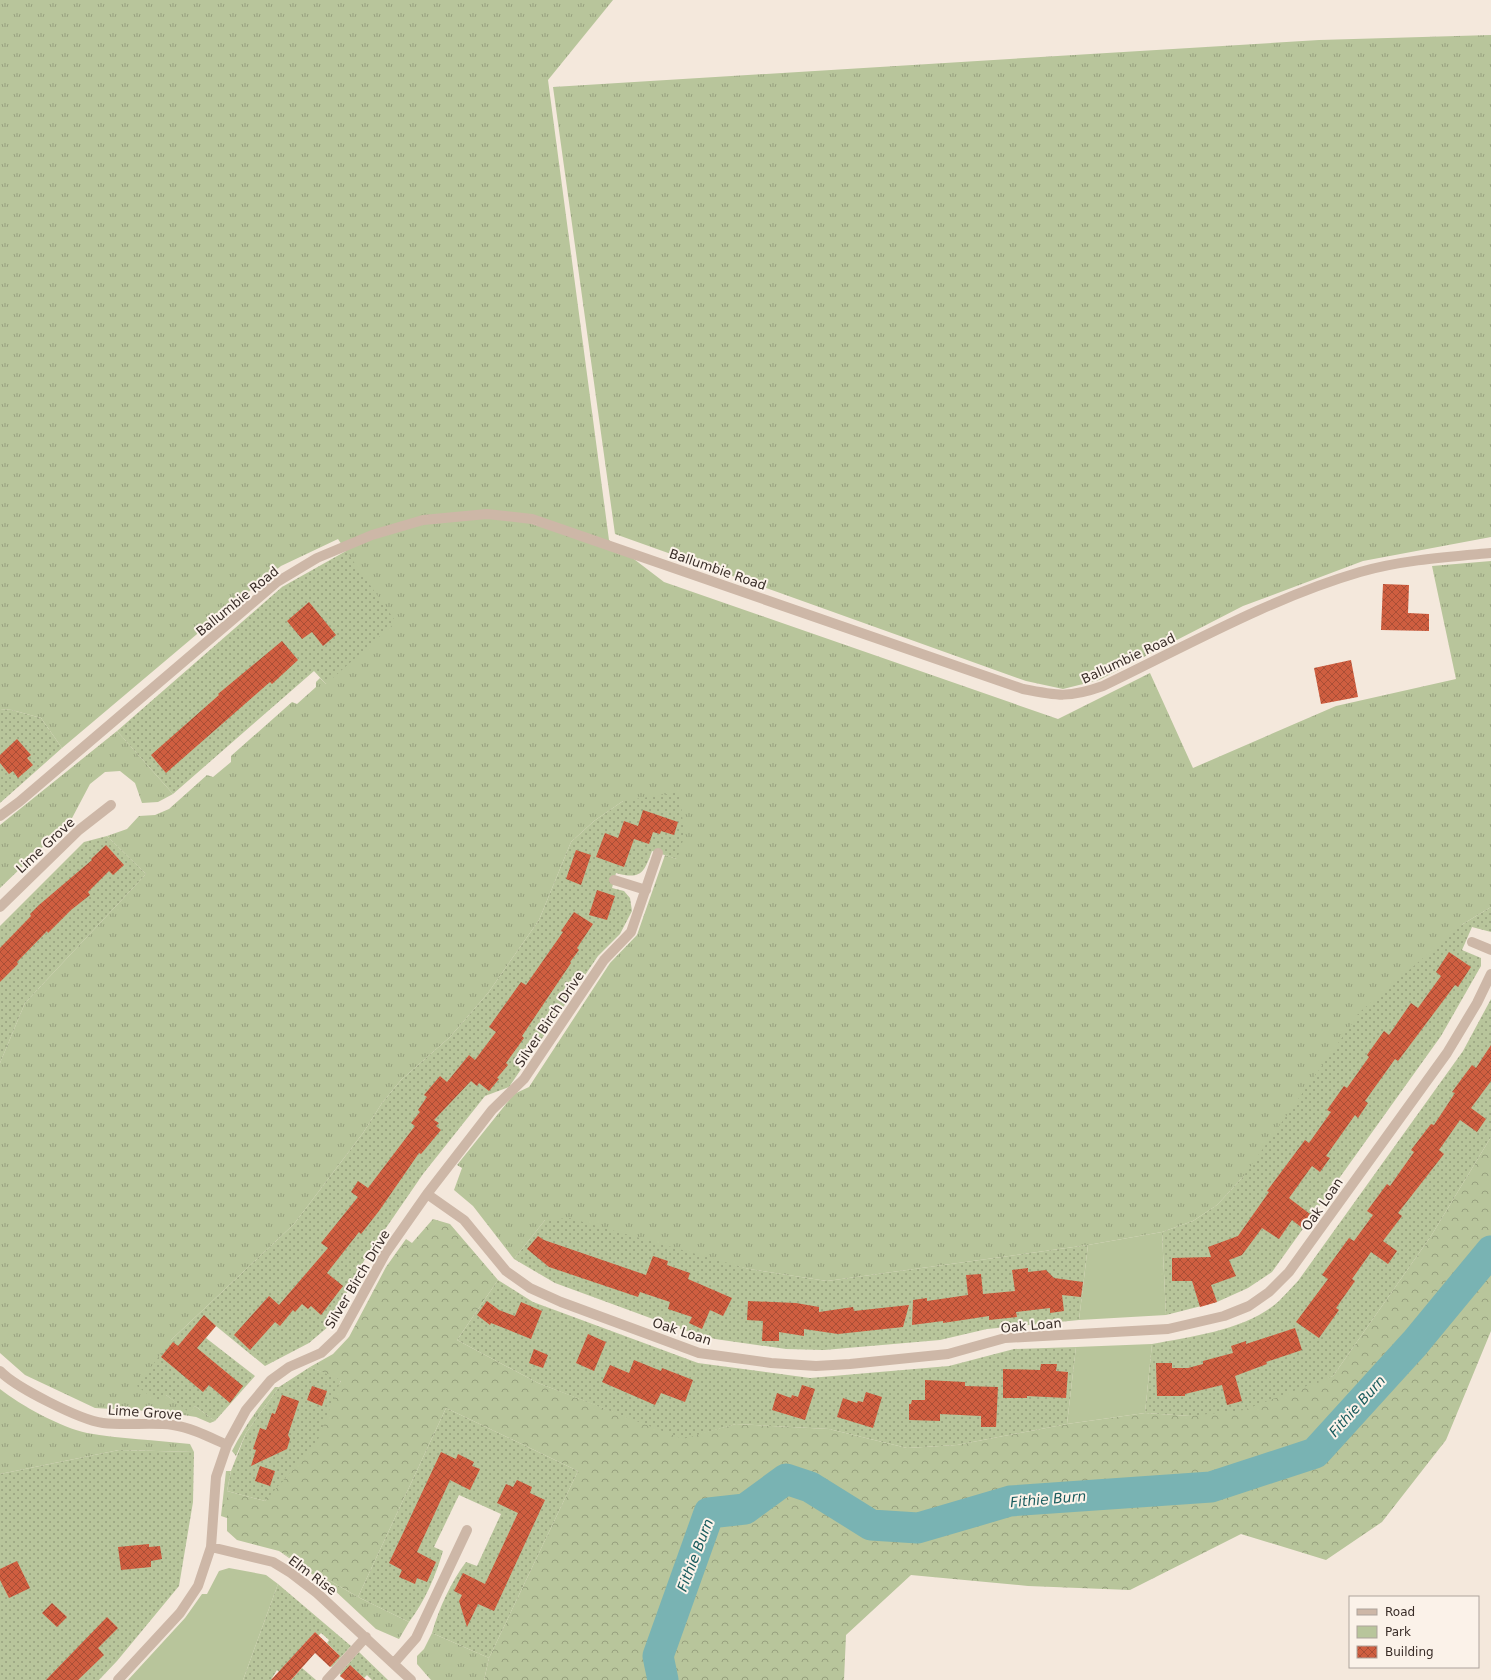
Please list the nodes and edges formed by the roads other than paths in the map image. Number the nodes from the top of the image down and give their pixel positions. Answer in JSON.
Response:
{"nodes":[{"id":1,"x":1491,"y":553,"type":"edge"},
{"id":2,"x":111,"y":805,"type":"dead end"},
{"id":3,"x":0,"y":816,"type":"edge"},
{"id":4,"x":658,"y":853,"type":"dead end"},
{"id":5,"x":614,"y":880,"type":"dead end"},
{"id":6,"x":646,"y":890,"type":"junction"},
{"id":7,"x":0,"y":907,"type":"edge"},
{"id":8,"x":1472,"y":942,"type":"dead end"},
{"id":9,"x":1491,"y":950,"type":"edge"},
{"id":10,"x":1491,"y":974,"type":"edge"},
{"id":11,"x":427,"y":1194,"type":"junction"},
{"id":12,"x":0,"y":1371,"type":"edge"},
{"id":13,"x":227,"y":1445,"type":"junction"},
{"id":14,"x":467,"y":1530,"type":"dead end"},
{"id":15,"x":211,"y":1547,"type":"junction"},
{"id":16,"x":366,"y":1637,"type":"junction"},
{"id":17,"x":394,"y":1663,"type":"junction"},
{"id":18,"x":118,"y":1680,"type":"edge"},
{"id":19,"x":327,"y":1680,"type":"edge"},
{"id":20,"x":411,"y":1680,"type":"edge"}],
"edges":[{"from":1,"to":3,"type":"street","name":"Ballumbie Road"},
{"from":2,"to":7,"type":"street","name":"Lime Grove"},
{"from":4,"to":6,"type":"street","name":"Silver Birch Drive"},
{"from":5,"to":6,"type":"street"},
{"from":6,"to":11,"type":"street","name":"Silver Birch Drive"},
{"from":8,"to":9,"type":"street"},
{"from":10,"to":11,"type":"street","name":"Oak Loan"},
{"from":11,"to":13,"type":"street","name":"Silver Birch Drive"},
{"from":12,"to":13,"type":"street","name":"Lime Grove"},
{"from":13,"to":15,"type":"street","name":"Silver Birch Drive"},
{"from":14,"to":17,"type":"street"},
{"from":15,"to":16,"type":"street","name":"Elm Rise"},
{"from":15,"to":18,"type":"street","name":"Silver Birch Drive"},
{"from":16,"to":17,"type":"street","name":"Elm Rise"},
{"from":16,"to":19,"type":"street"},
{"from":17,"to":20,"type":"street","name":"Elm Rise"}]}
